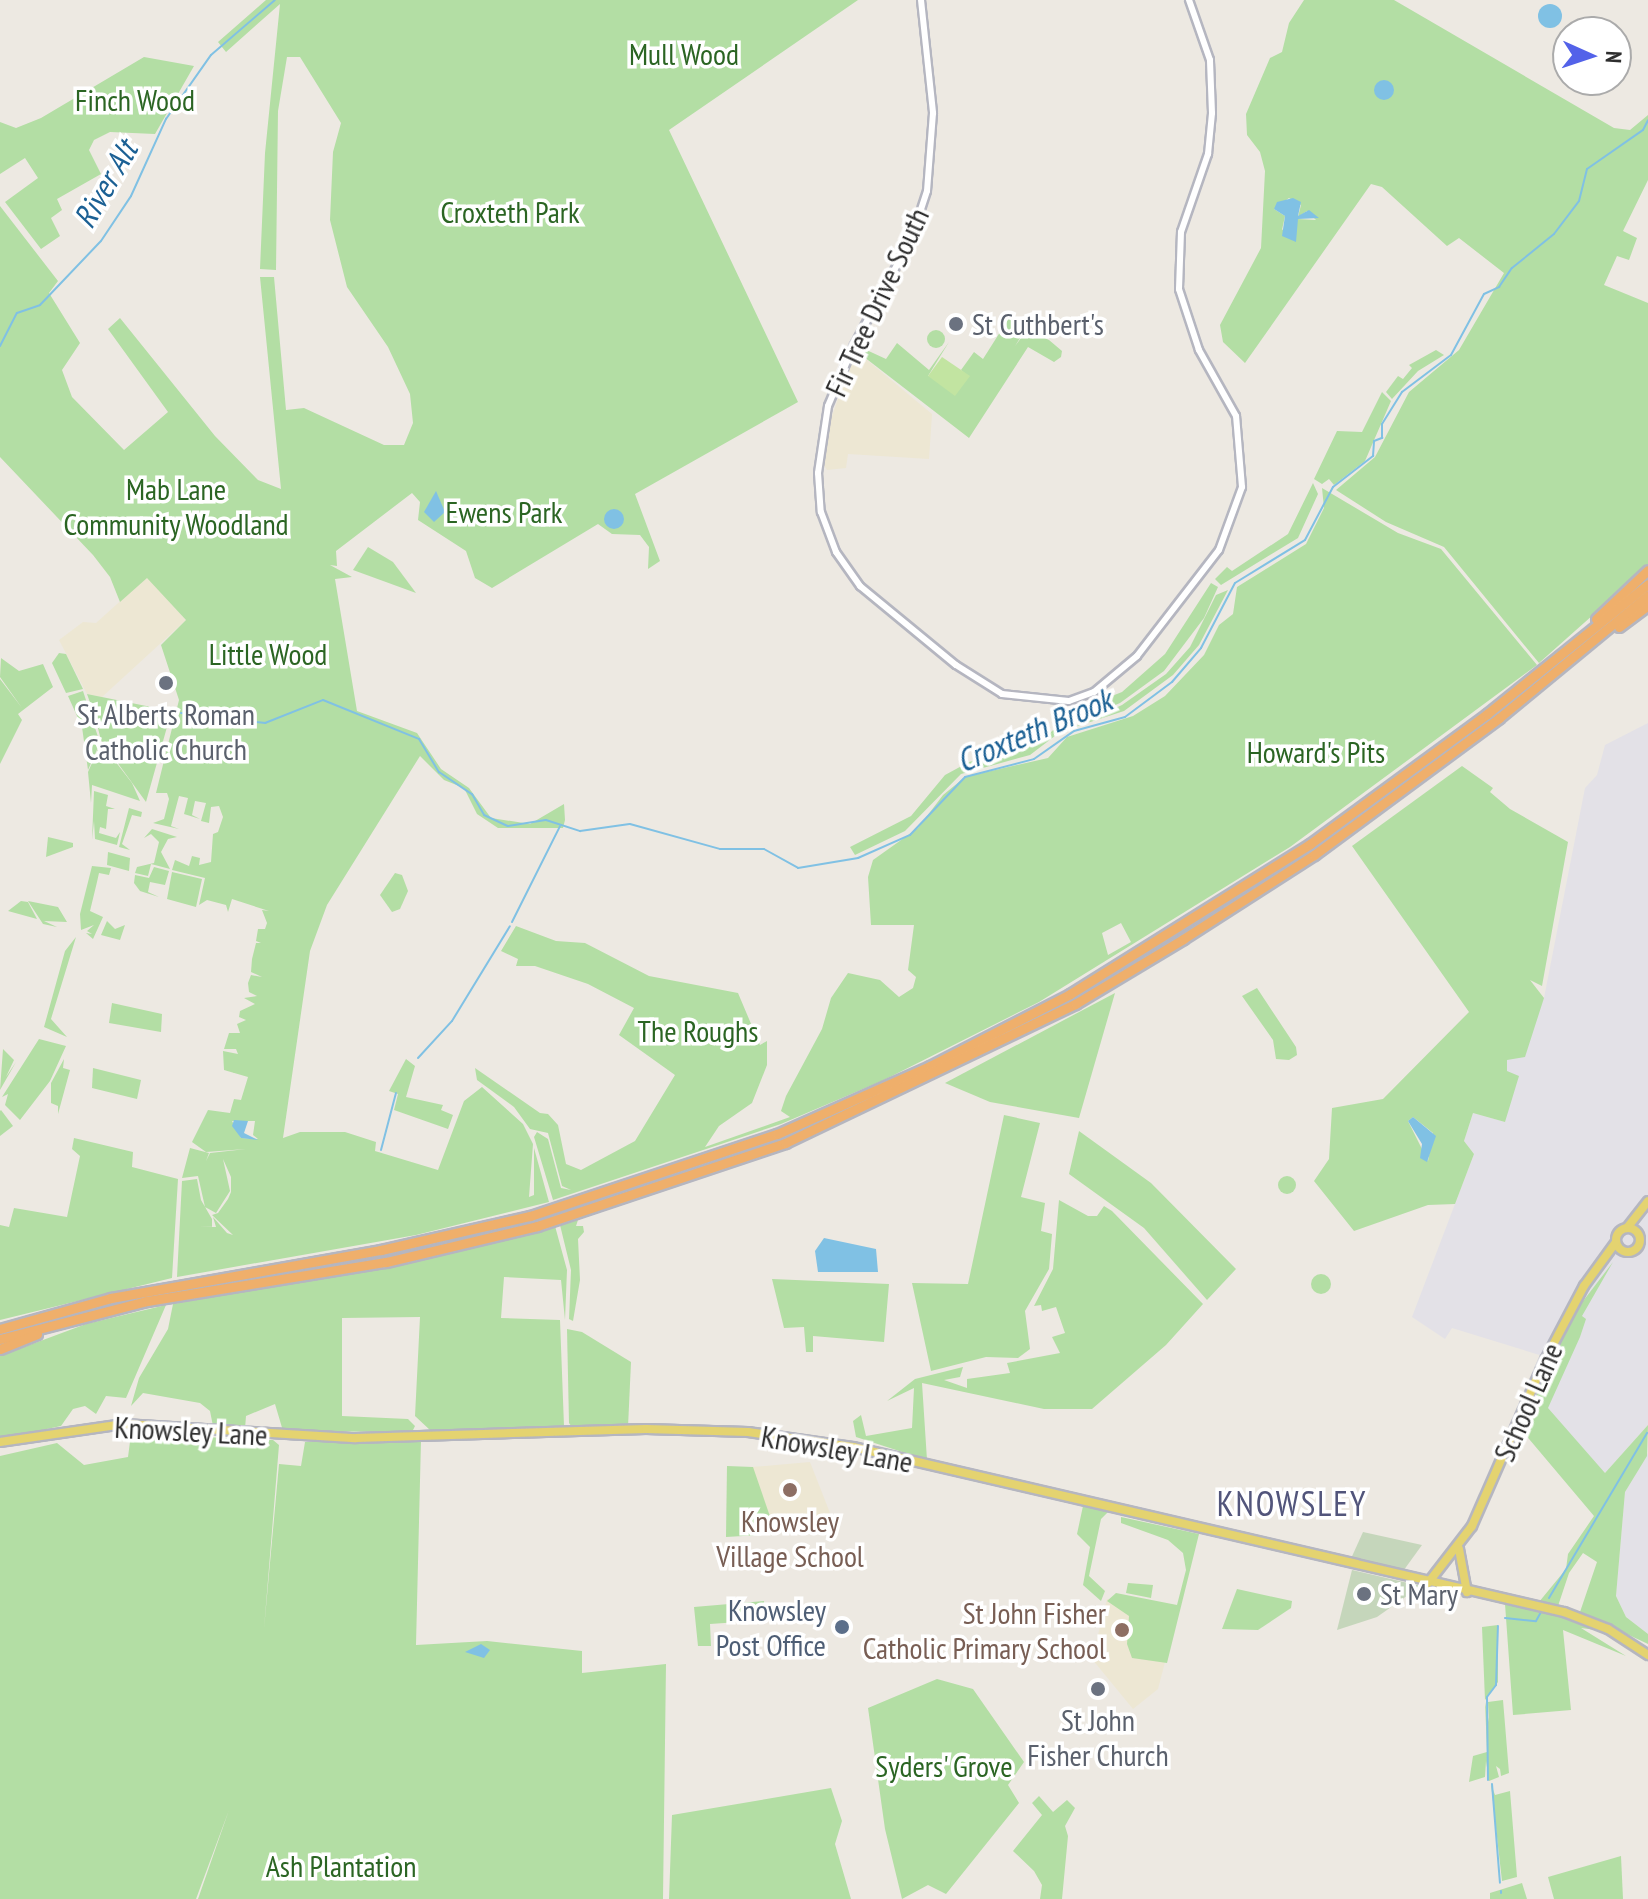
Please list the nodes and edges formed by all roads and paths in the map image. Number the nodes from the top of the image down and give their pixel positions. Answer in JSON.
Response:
{"nodes":[{"id":1,"x":921,"y":0,"type":"edge"},
{"id":2,"x":1189,"y":0,"type":"edge"},
{"id":3,"x":1648,"y":570,"type":"edge"},
{"id":4,"x":1648,"y":584,"type":"edge"},
{"id":5,"x":1648,"y":595,"type":"edge"},
{"id":6,"x":1648,"y":605,"type":"edge"},
{"id":7,"x":1572,"y":660,"type":"junction"},
{"id":8,"x":1554,"y":661,"type":"junction"},
{"id":9,"x":1648,"y":1201,"type":"edge"},
{"id":10,"x":1638,"y":1215,"type":"junction"},
{"id":11,"x":1627,"y":1228,"type":"junction"},
{"id":12,"x":1637,"y":1232,"type":"junction"},
{"id":13,"x":1616,"y":1242,"type":"junction"},
{"id":14,"x":1624,"y":1251,"type":"junction"},
{"id":15,"x":1602,"y":1262,"type":"junction"},
{"id":16,"x":93,"y":1314,"type":"junction"},
{"id":17,"x":0,"y":1329,"type":"edge"},
{"id":18,"x":0,"y":1339,"type":"edge"},
{"id":19,"x":0,"y":1349,"type":"edge"},
{"id":20,"x":0,"y":1442,"type":"edge"},
{"id":21,"x":1460,"y":1548,"type":"junction"},
{"id":22,"x":1428,"y":1583,"type":"junction"},
{"id":23,"x":1467,"y":1592,"type":"junction"},
{"id":24,"x":1648,"y":1655,"type":"edge"}],
"edges":[{"from":1,"to":2,"type":"street","name":"Fir Tree Drive South"},
{"from":3,"to":8,"type":"highway"},
{"from":4,"to":8,"type":"highway"},
{"from":5,"to":7,"type":"highway"},
{"from":6,"to":7,"type":"highway"},
{"from":7,"to":16,"type":"highway"},
{"from":8,"to":17,"type":"highway"},
{"from":9,"to":10,"type":"main road"},
{"from":10,"to":11,"type":"main road"},
{"from":10,"to":12,"type":"main road"},
{"from":11,"to":12,"type":"main road"},
{"from":11,"to":13,"type":"main road","name":"School Lane"},
{"from":12,"to":14,"type":"main road"},
{"from":13,"to":14,"type":"main road"},
{"from":13,"to":15,"type":"main road","name":"School Lane"},
{"from":14,"to":15,"type":"main road"},
{"from":15,"to":21,"type":"main road","name":"School Lane"},
{"from":16,"to":18,"type":"highway"},
{"from":16,"to":19,"type":"highway"},
{"from":20,"to":22,"type":"main road","name":"Knowsley Lane"},
{"from":21,"to":22,"type":"main road","name":"School Lane"},
{"from":21,"to":23,"type":"main road"},
{"from":22,"to":23,"type":"main road","name":"Knowsley Lane"},
{"from":23,"to":24,"type":"main road","name":"Knowsley Lane"}]}
